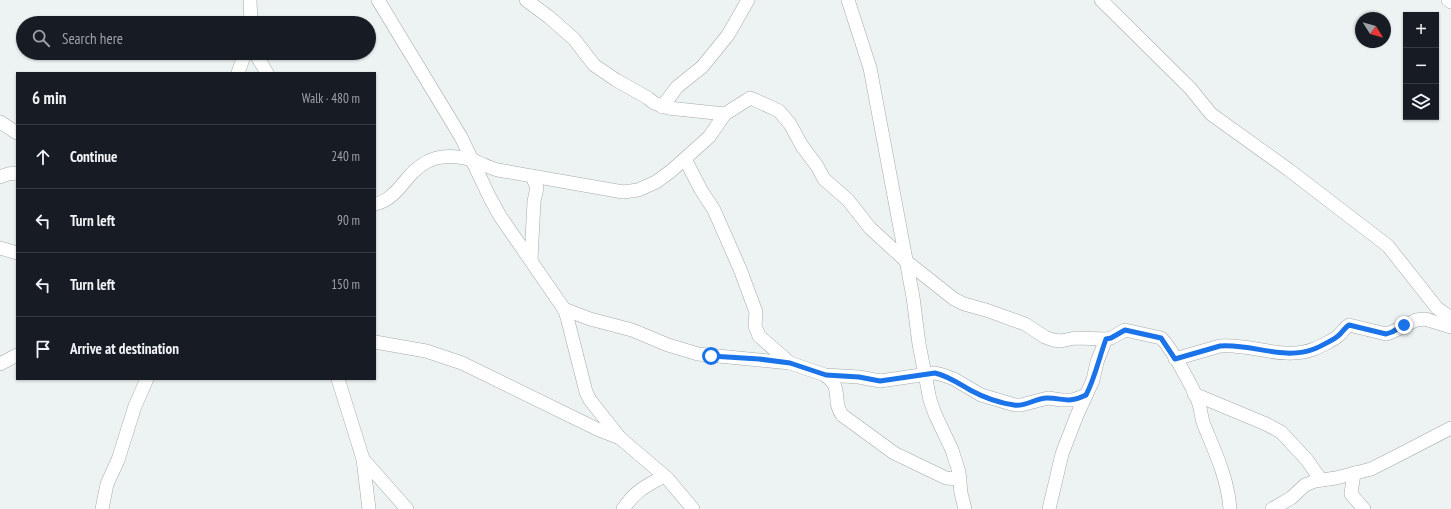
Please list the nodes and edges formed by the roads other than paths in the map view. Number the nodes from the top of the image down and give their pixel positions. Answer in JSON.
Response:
{"nodes":[{"id":1,"x":250,"y":0,"type":"edge"},
{"id":2,"x":378,"y":0,"type":"edge"},
{"id":3,"x":526,"y":0,"type":"edge"},
{"id":4,"x":748,"y":0,"type":"edge"},
{"id":5,"x":848,"y":0,"type":"edge"},
{"id":6,"x":1101,"y":0,"type":"edge"},
{"id":7,"x":1448,"y":0,"type":"edge"},
{"id":8,"x":1451,"y":2,"type":"edge"},
{"id":9,"x":251,"y":16,"type":"edge"},
{"id":10,"x":243,"y":60,"type":"edge"},
{"id":11,"x":259,"y":60,"type":"edge"},
{"id":12,"x":238,"y":72,"type":"edge"},
{"id":13,"x":266,"y":72,"type":"edge"},
{"id":14,"x":662,"y":107,"type":"junction"},
{"id":15,"x":725,"y":114,"type":"junction"},
{"id":16,"x":0,"y":122,"type":"edge"},
{"id":17,"x":16,"y":133,"type":"edge"},
{"id":18,"x":685,"y":159,"type":"junction"},
{"id":19,"x":472,"y":160,"type":"junction"},
{"id":20,"x":16,"y":173,"type":"edge"},
{"id":21,"x":532,"y":176,"type":"junction"},
{"id":22,"x":0,"y":177,"type":"edge"},
{"id":23,"x":550,"y":179,"type":"junction"},
{"id":24,"x":537,"y":188,"type":"junction"},
{"id":25,"x":376,"y":204,"type":"edge"},
{"id":26,"x":0,"y":248,"type":"edge"},
{"id":27,"x":16,"y":253,"type":"edge"},
{"id":28,"x":530,"y":260,"type":"junction"},
{"id":29,"x":906,"y":261,"type":"junction"},
{"id":30,"x":564,"y":309,"type":"junction"},
{"id":31,"x":1451,"y":318,"type":"edge"},
{"id":32,"x":1451,"y":327,"type":"edge"},
{"id":33,"x":1106,"y":339,"type":"junction"},
{"id":34,"x":376,"y":342,"type":"edge"},
{"id":35,"x":16,"y":356,"type":"edge"},
{"id":36,"x":1175,"y":359,"type":"junction"},
{"id":37,"x":790,"y":363,"type":"junction"},
{"id":38,"x":0,"y":364,"type":"edge"},
{"id":39,"x":926,"y":374,"type":"junction"},
{"id":40,"x":826,"y":375,"type":"junction"},
{"id":41,"x":147,"y":380,"type":"edge"},
{"id":42,"x":338,"y":380,"type":"edge"},
{"id":43,"x":1194,"y":394,"type":"junction"},
{"id":44,"x":1086,"y":395,"type":"junction"},
{"id":45,"x":1061,"y":400,"type":"junction"},
{"id":46,"x":1077,"y":415,"type":"junction"},
{"id":47,"x":1451,"y":428,"type":"edge"},
{"id":48,"x":620,"y":438,"type":"junction"},
{"id":49,"x":363,"y":459,"type":"junction"},
{"id":50,"x":1354,"y":473,"type":"junction"},
{"id":51,"x":664,"y":476,"type":"junction"},
{"id":52,"x":946,"y":478,"type":"junction"},
{"id":53,"x":960,"y":480,"type":"junction"},
{"id":54,"x":1321,"y":480,"type":"junction"},
{"id":55,"x":961,"y":494,"type":"junction"},
{"id":56,"x":1351,"y":494,"type":"junction"},
{"id":57,"x":102,"y":509,"type":"edge"},
{"id":58,"x":369,"y":509,"type":"edge"},
{"id":59,"x":407,"y":509,"type":"edge"},
{"id":60,"x":623,"y":509,"type":"edge"},
{"id":61,"x":693,"y":509,"type":"edge"},
{"id":62,"x":965,"y":509,"type":"edge"},
{"id":63,"x":1049,"y":509,"type":"edge"},
{"id":64,"x":1230,"y":509,"type":"edge"},
{"id":65,"x":1272,"y":509,"type":"edge"},
{"id":66,"x":1353,"y":509,"type":"edge"},
{"id":67,"x":1364,"y":509,"type":"edge"}],
"edges":[{"from":1,"to":9,"type":"street"},
{"from":2,"to":19,"type":"street"},
{"from":3,"to":14,"type":"street"},
{"from":4,"to":14,"type":"street"},
{"from":5,"to":29,"type":"street"},
{"from":6,"to":31,"type":"street"},
{"from":7,"to":8,"type":"street"},
{"from":10,"to":12,"type":"street"},
{"from":11,"to":13,"type":"street"},
{"from":14,"to":15,"type":"street"},
{"from":15,"to":18,"type":"street"},
{"from":15,"to":29,"type":"street"},
{"from":16,"to":17,"type":"street"},
{"from":18,"to":23,"type":"street"},
{"from":18,"to":37,"type":"street"},
{"from":19,"to":21,"type":"street"},
{"from":19,"to":25,"type":"street"},
{"from":19,"to":28,"type":"street"},
{"from":20,"to":22,"type":"street"},
{"from":21,"to":23,"type":"street"},
{"from":21,"to":24,"type":"street"},
{"from":23,"to":24,"type":"street"},
{"from":24,"to":28,"type":"street"},
{"from":26,"to":27,"type":"street"},
{"from":28,"to":30,"type":"street"},
{"from":29,"to":33,"type":"street"},
{"from":29,"to":39,"type":"street"},
{"from":30,"to":37,"type":"street"},
{"from":30,"to":48,"type":"street"},
{"from":32,"to":36,"type":"street"},
{"from":33,"to":36,"type":"street"},
{"from":33,"to":44,"type":"street"},
{"from":34,"to":48,"type":"street"},
{"from":35,"to":38,"type":"street"},
{"from":36,"to":43,"type":"street"},
{"from":37,"to":40,"type":"street"},
{"from":39,"to":40,"type":"street"},
{"from":39,"to":45,"type":"street"},
{"from":39,"to":53,"type":"street"},
{"from":40,"to":52,"type":"street"},
{"from":41,"to":57,"type":"street"},
{"from":42,"to":49,"type":"street"},
{"from":43,"to":54,"type":"street"},
{"from":43,"to":64,"type":"street"},
{"from":44,"to":45,"type":"street"},
{"from":44,"to":46,"type":"street"},
{"from":45,"to":46,"type":"street"},
{"from":46,"to":63,"type":"street"},
{"from":47,"to":50,"type":"street"},
{"from":48,"to":51,"type":"street"},
{"from":49,"to":58,"type":"street"},
{"from":49,"to":59,"type":"street"},
{"from":50,"to":54,"type":"street"},
{"from":50,"to":56,"type":"street"},
{"from":51,"to":60,"type":"street"},
{"from":51,"to":61,"type":"street"},
{"from":52,"to":53,"type":"street"},
{"from":52,"to":55,"type":"street"},
{"from":53,"to":55,"type":"street"},
{"from":54,"to":65,"type":"street"},
{"from":55,"to":62,"type":"street"},
{"from":56,"to":66,"type":"street"},
{"from":56,"to":67,"type":"street"}]}
